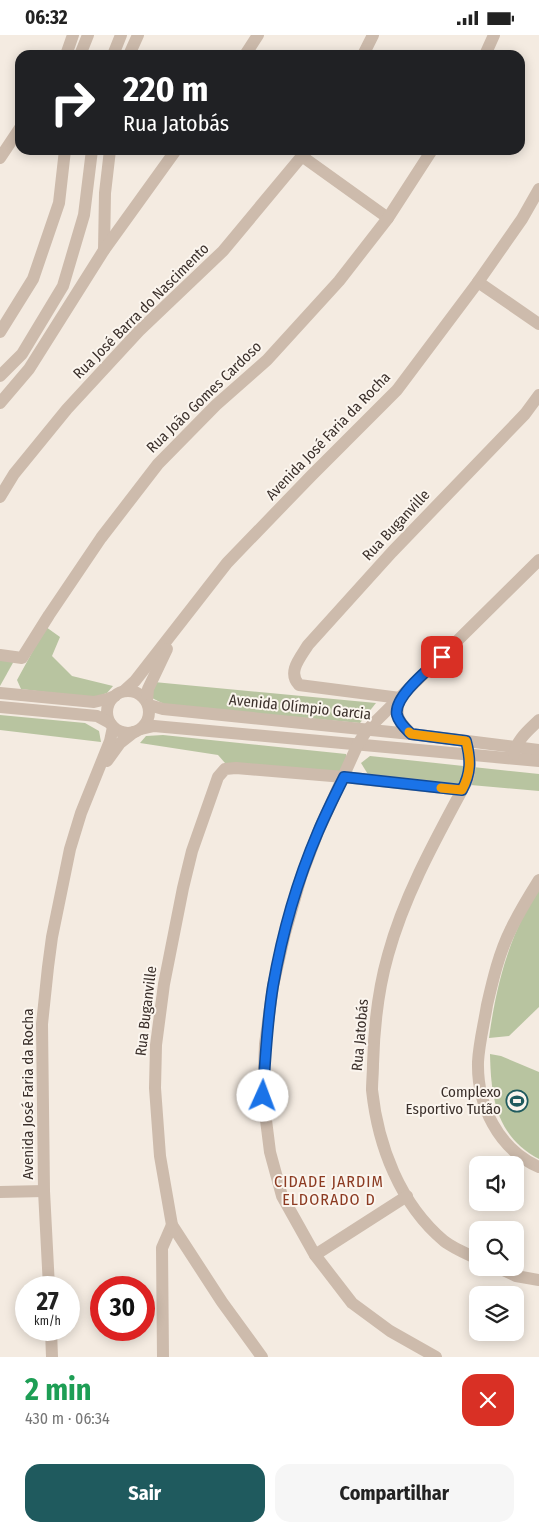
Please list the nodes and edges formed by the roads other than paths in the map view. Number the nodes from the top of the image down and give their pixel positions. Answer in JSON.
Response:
{"nodes":[{"id":1,"x":73,"y":35,"type":"edge"},
{"id":2,"x":88,"y":35,"type":"edge"},
{"id":3,"x":121,"y":35,"type":"edge"},
{"id":4,"x":138,"y":35,"type":"edge"},
{"id":5,"x":258,"y":35,"type":"edge"},
{"id":6,"x":373,"y":35,"type":"edge"},
{"id":7,"x":494,"y":35,"type":"edge"},
{"id":8,"x":68,"y":50,"type":"edge"},
{"id":9,"x":82,"y":50,"type":"edge"},
{"id":10,"x":116,"y":50,"type":"edge"},
{"id":11,"x":131,"y":50,"type":"edge"},
{"id":12,"x":248,"y":50,"type":"edge"},
{"id":13,"x":366,"y":50,"type":"edge"},
{"id":14,"x":487,"y":50,"type":"edge"},
{"id":15,"x":15,"y":136,"type":"edge"},
{"id":16,"x":64,"y":155,"type":"edge"},
{"id":17,"x":91,"y":155,"type":"edge"},
{"id":18,"x":109,"y":155,"type":"edge"},
{"id":19,"x":172,"y":155,"type":"edge"},
{"id":20,"x":303,"y":155,"type":"edge"},
{"id":21,"x":308,"y":155,"type":"edge"},
{"id":22,"x":429,"y":155,"type":"edge"},
{"id":23,"x":0,"y":158,"type":"edge"},
{"id":24,"x":539,"y":189,"type":"edge"},
{"id":25,"x":388,"y":219,"type":"junction"},
{"id":26,"x":104,"y":250,"type":"junction"},
{"id":27,"x":478,"y":282,"type":"junction"},
{"id":28,"x":539,"y":324,"type":"edge"},
{"id":29,"x":0,"y":332,"type":"edge"},
{"id":30,"x":0,"y":376,"type":"edge"},
{"id":31,"x":539,"y":395,"type":"edge"},
{"id":32,"x":0,"y":403,"type":"edge"},
{"id":33,"x":0,"y":497,"type":"edge"},
{"id":34,"x":539,"y":561,"type":"edge"},
{"id":35,"x":181,"y":622,"type":"junction"},
{"id":36,"x":0,"y":655,"type":"edge"},
{"id":37,"x":0,"y":693,"type":"edge"},
{"id":38,"x":119,"y":693,"type":"junction"},
{"id":39,"x":400,"y":698,"type":"junction"},
{"id":40,"x":148,"y":703,"type":"junction"},
{"id":41,"x":0,"y":707,"type":"edge"},
{"id":42,"x":539,"y":720,"type":"edge"},
{"id":43,"x":112,"y":725,"type":"junction"},
{"id":44,"x":367,"y":730,"type":"junction"},
{"id":45,"x":539,"y":730,"type":"edge"},
{"id":46,"x":138,"y":731,"type":"junction"},
{"id":47,"x":411,"y":734,"type":"junction"},
{"id":48,"x":466,"y":741,"type":"junction"},
{"id":49,"x":539,"y":742,"type":"edge"},
{"id":50,"x":358,"y":744,"type":"junction"},
{"id":51,"x":539,"y":749,"type":"edge"},
{"id":52,"x":515,"y":753,"type":"junction"},
{"id":53,"x":470,"y":755,"type":"junction"},
{"id":54,"x":539,"y":761,"type":"edge"},
{"id":55,"x":344,"y":777,"type":"junction"},
{"id":56,"x":91,"y":787,"type":"junction"},
{"id":57,"x":462,"y":790,"type":"junction"},
{"id":58,"x":539,"y":880,"type":"edge"},
{"id":59,"x":539,"y":1167,"type":"edge"},
{"id":60,"x":44,"y":1191,"type":"junction"},
{"id":61,"x":0,"y":1192,"type":"edge"},
{"id":62,"x":406,"y":1196,"type":"junction"},
{"id":63,"x":172,"y":1225,"type":"junction"},
{"id":64,"x":469,"y":1254,"type":"edge"},
{"id":65,"x":315,"y":1255,"type":"junction"},
{"id":66,"x":48,"y":1276,"type":"edge"},
{"id":67,"x":516,"y":1276,"type":"edge"},
{"id":68,"x":539,"y":1280,"type":"edge"},
{"id":69,"x":51,"y":1341,"type":"edge"},
{"id":70,"x":52,"y":1357,"type":"edge"},
{"id":71,"x":163,"y":1357,"type":"edge"},
{"id":72,"x":262,"y":1357,"type":"edge"},
{"id":73,"x":436,"y":1357,"type":"edge"}],
"edges":[{"from":1,"to":8,"type":"street"},
{"from":2,"to":9,"type":"street"},
{"from":3,"to":10,"type":"street"},
{"from":4,"to":11,"type":"street"},
{"from":5,"to":12,"type":"street"},
{"from":6,"to":13,"type":"street"},
{"from":7,"to":14,"type":"street"},
{"from":15,"to":23,"type":"street"},
{"from":16,"to":29,"type":"street"},
{"from":17,"to":30,"type":"street"},
{"from":18,"to":26,"type":"street"},
{"from":19,"to":26,"type":"street"},
{"from":20,"to":33,"type":"street","name":"Rua José Barra do Nascimento"},
{"from":21,"to":25,"type":"street"},
{"from":22,"to":25,"type":"street","name":"Rua João Gomes Cardoso"},
{"from":24,"to":27,"type":"street","name":"Avenida José Faria da Rocha"},
{"from":25,"to":36,"type":"street","name":"Rua João Gomes Cardoso"},
{"from":26,"to":32,"type":"street"},
{"from":27,"to":28,"type":"street"},
{"from":27,"to":35,"type":"street","name":"Avenida José Faria da Rocha"},
{"from":31,"to":39,"type":"street","name":"Rua Buganville"},
{"from":34,"to":39,"type":"street"},
{"from":35,"to":38,"type":"street","name":"Avenida José Faria da Rocha"},
{"from":35,"to":40,"type":"street","name":"Avenida José Faria da Rocha"},
{"from":37,"to":38,"type":"street"},
{"from":38,"to":40,"type":"street"},
{"from":38,"to":43,"type":"street"},
{"from":39,"to":44,"type":"street"},
{"from":39,"to":47,"type":"street"},
{"from":40,"to":44,"type":"street","name":"Avenida Olímpio Garcia"},
{"from":40,"to":46,"type":"street"},
{"from":41,"to":43,"type":"street"},
{"from":42,"to":52,"type":"street"},
{"from":43,"to":46,"type":"street"},
{"from":43,"to":56,"type":"street","name":"Avenida José Faria da Rocha"},
{"from":44,"to":47,"type":"street","name":"Avenida Olímpio Garcia"},
{"from":44,"to":50,"type":"street"},
{"from":45,"to":49,"type":"street"},
{"from":46,"to":50,"type":"street","name":"Avenida Olímpio Garcia"},
{"from":46,"to":56,"type":"street","name":"Avenida José Faria da Rocha"},
{"from":47,"to":48,"type":"street","name":"Avenida Olímpio Garcia"},
{"from":48,"to":52,"type":"street","name":"Avenida Olímpio Garcia"},
{"from":48,"to":53,"type":"street","name":"Rua Jatobás"},
{"from":50,"to":53,"type":"street","name":"Avenida Olímpio Garcia"},
{"from":50,"to":55,"type":"street"},
{"from":51,"to":52,"type":"street","name":"Avenida Olímpio Garcia"},
{"from":52,"to":53,"type":"street","name":"Avenida Olímpio Garcia"},
{"from":52,"to":54,"type":"street"},
{"from":53,"to":57,"type":"street","name":"Rua Jatobás"},
{"from":55,"to":57,"type":"street"},
{"from":55,"to":63,"type":"street","name":"Rua Buganville"},
{"from":55,"to":65,"type":"street"},
{"from":56,"to":60,"type":"street","name":"Avenida José Faria da Rocha"},
{"from":57,"to":62,"type":"street","name":"Rua Jatobás"},
{"from":58,"to":59,"type":"street"},
{"from":60,"to":61,"type":"street"},
{"from":60,"to":66,"type":"street","name":"Avenida José Faria da Rocha"},
{"from":62,"to":64,"type":"street","name":"Rua Jatobás"},
{"from":62,"to":65,"type":"street"},
{"from":63,"to":71,"type":"street"},
{"from":63,"to":72,"type":"street","name":"Rua Buganville"},
{"from":65,"to":73,"type":"street"},
{"from":67,"to":68,"type":"street"},
{"from":69,"to":70,"type":"street"}]}
